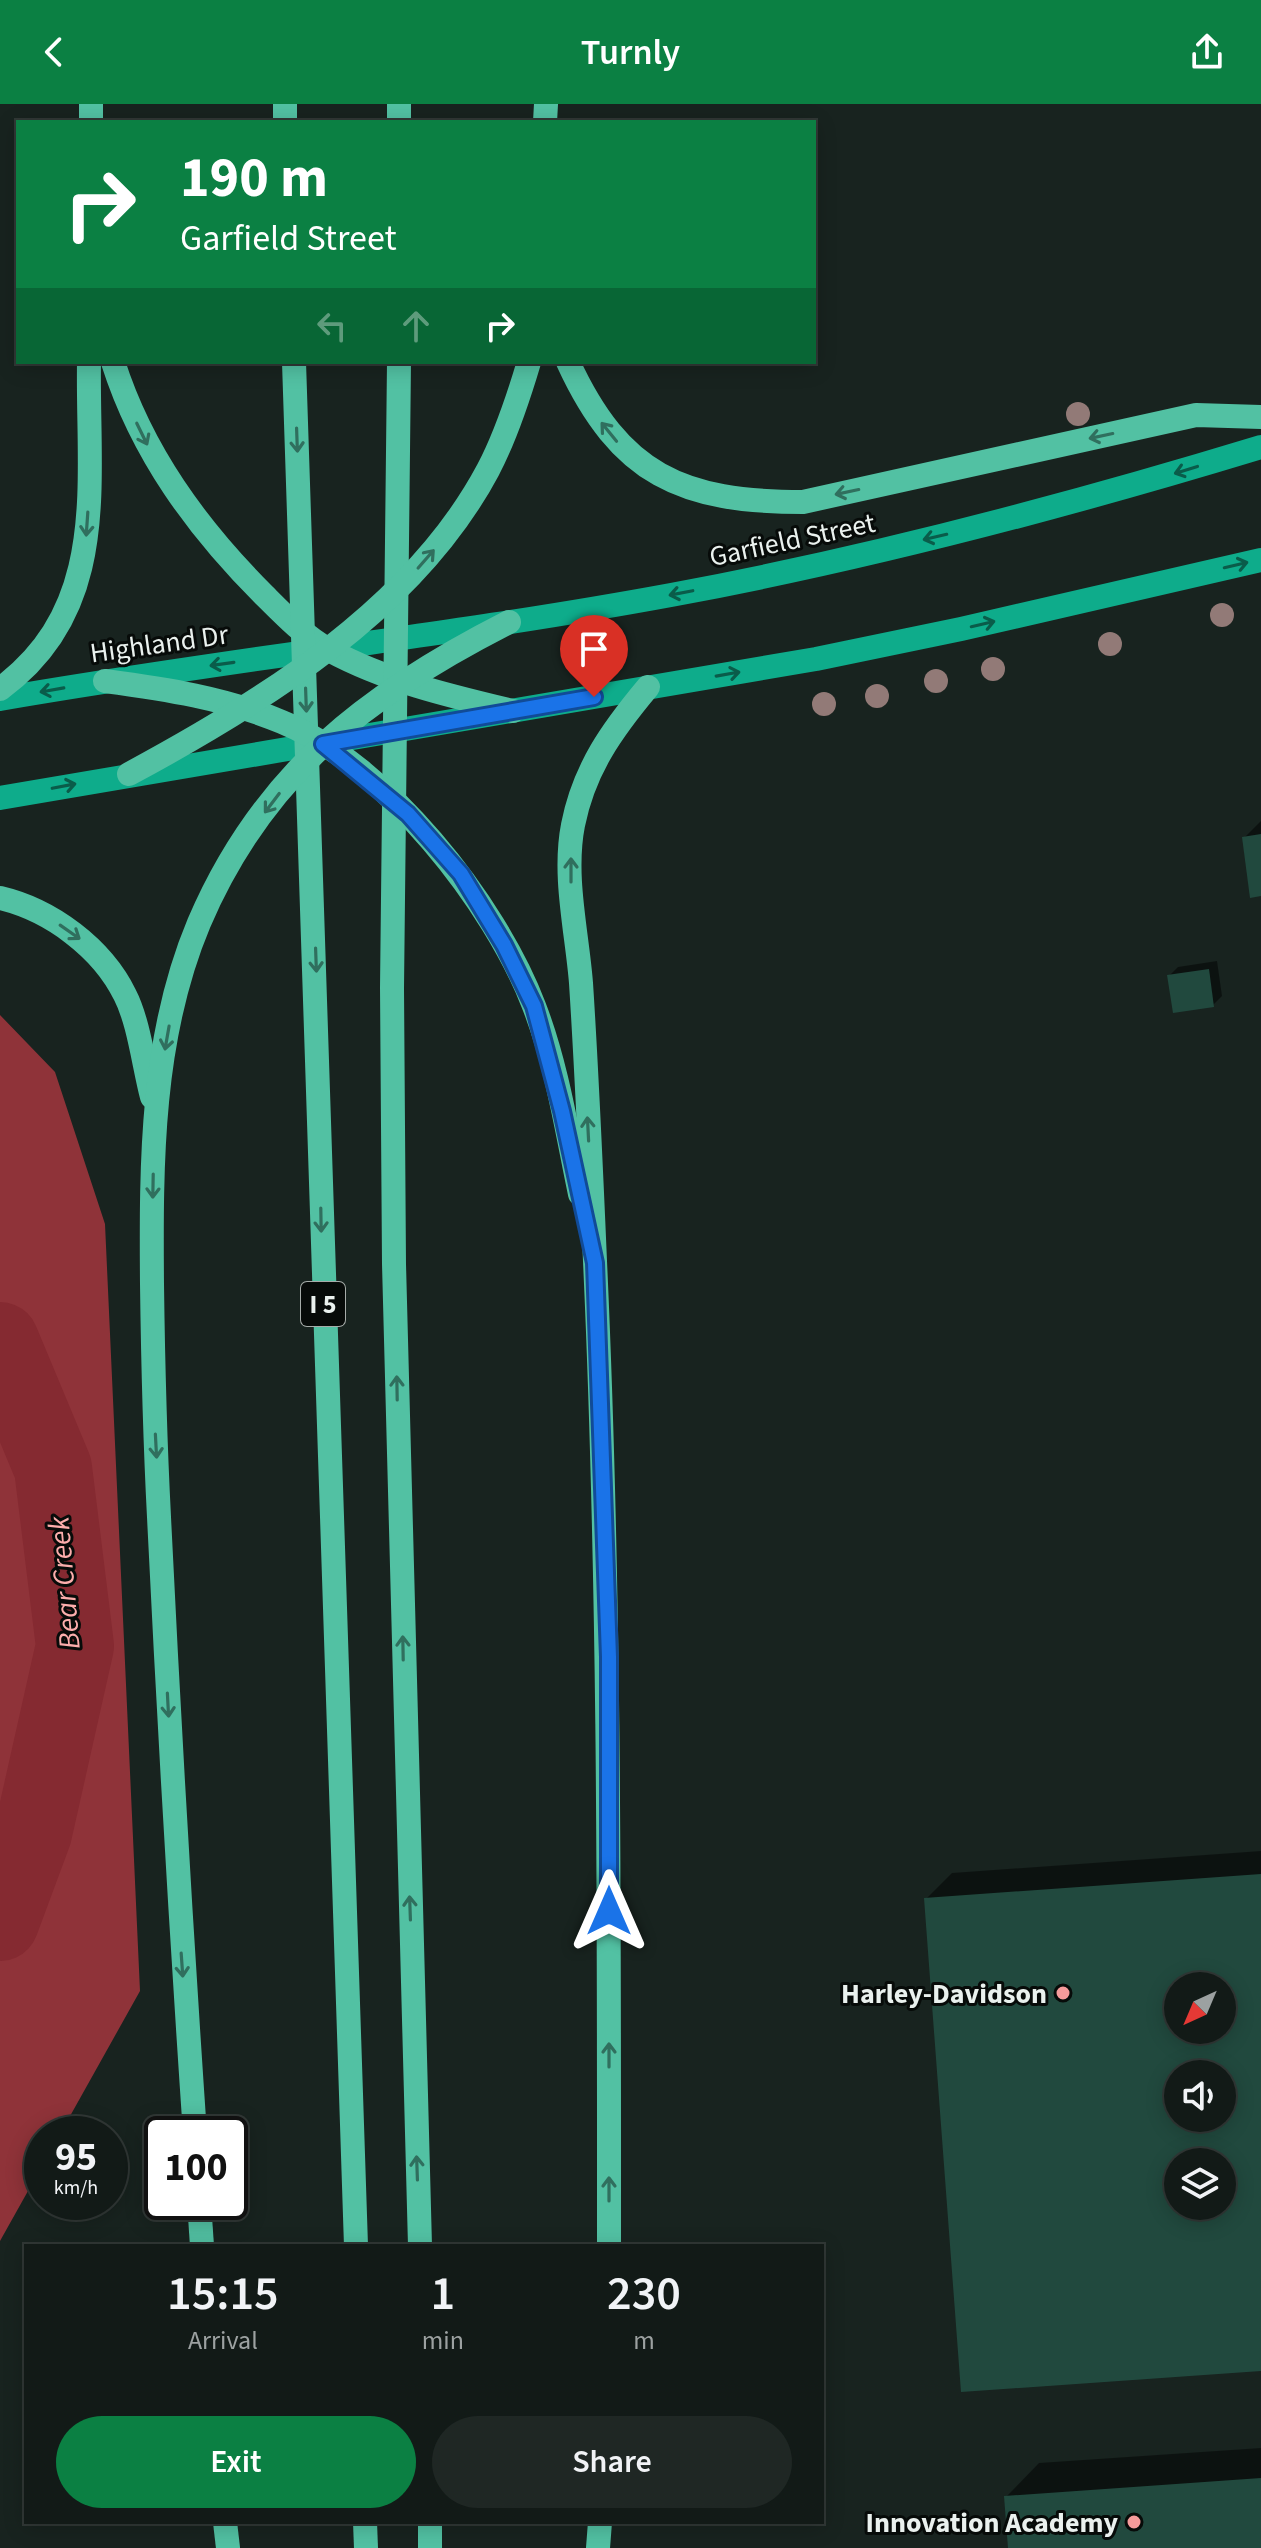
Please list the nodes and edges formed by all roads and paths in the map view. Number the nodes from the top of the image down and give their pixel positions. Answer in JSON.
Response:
{"nodes":[{"id":1,"x":89,"y":364,"type":"edge"},
{"id":2,"x":114,"y":364,"type":"edge"},
{"id":3,"x":294,"y":364,"type":"edge"},
{"id":4,"x":399,"y":364,"type":"edge"},
{"id":5,"x":528,"y":364,"type":"edge"},
{"id":6,"x":569,"y":364,"type":"edge"},
{"id":7,"x":1261,"y":417,"type":"edge"},
{"id":8,"x":1261,"y":447,"type":"edge"},
{"id":9,"x":1261,"y":560,"type":"edge"},
{"id":10,"x":509,"y":622,"type":"junction"},
{"id":11,"x":327,"y":649,"type":"junction"},
{"id":12,"x":105,"y":681,"type":"junction"},
{"id":13,"x":401,"y":682,"type":"junction"},
{"id":14,"x":648,"y":687,"type":"junction"},
{"id":15,"x":0,"y":689,"type":"edge"},
{"id":16,"x":0,"y":699,"type":"edge"},
{"id":17,"x":243,"y":707,"type":"junction"},
{"id":18,"x":513,"y":711,"type":"junction"},
{"id":19,"x":323,"y":744,"type":"junction"},
{"id":20,"x":129,"y":774,"type":"junction"},
{"id":21,"x":0,"y":798,"type":"edge"},
{"id":22,"x":0,"y":898,"type":"edge"},
{"id":23,"x":154,"y":1108,"type":"junction"},
{"id":24,"x":595,"y":1263,"type":"junction"},
{"id":25,"x":194,"y":2116,"type":"edge"},
{"id":26,"x":200,"y":2220,"type":"edge"},
{"id":27,"x":202,"y":2244,"type":"edge"},
{"id":28,"x":356,"y":2244,"type":"edge"},
{"id":29,"x":420,"y":2244,"type":"edge"},
{"id":30,"x":609,"y":2244,"type":"edge"},
{"id":31,"x":225,"y":2524,"type":"edge"},
{"id":32,"x":365,"y":2524,"type":"edge"},
{"id":33,"x":430,"y":2524,"type":"edge"},
{"id":34,"x":600,"y":2524,"type":"edge"},
{"id":35,"x":228,"y":2548,"type":"edge"},
{"id":36,"x":366,"y":2548,"type":"edge"},
{"id":37,"x":430,"y":2548,"type":"edge"},
{"id":38,"x":598,"y":2548,"type":"edge"}],
"edges":[{"from":1,"to":15,"type":"highway","one_way":true},
{"from":2,"to":11,"type":"highway","one_way":true},
{"from":3,"to":28,"type":"highway","number":"I 5","one_way":true},
{"from":29,"to":4,"type":"highway","one_way":true},
{"from":11,"to":5,"type":"highway","one_way":true},
{"from":7,"to":6,"type":"highway","one_way":true},
{"from":8,"to":10,"type":"main road","name":"Garfield Street","one_way":true},
{"from":14,"to":9,"type":"main road","one_way":true},
{"from":10,"to":11,"type":"main road","name":"Garfield Street"},
{"from":10,"to":13,"type":"highway"},
{"from":11,"to":12,"type":"main road","name":"Highland Dr","one_way":true},
{"from":11,"to":13,"type":"highway"},
{"from":11,"to":17,"type":"highway"},
{"from":12,"to":16,"type":"main road","name":"Highland Dr","one_way":true},
{"from":12,"to":17,"type":"highway"},
{"from":13,"to":18,"type":"highway"},
{"from":13,"to":19,"type":"highway"},
{"from":14,"to":18,"type":"main road"},
{"from":24,"to":14,"type":"highway","one_way":true},
{"from":17,"to":19,"type":"highway"},
{"from":17,"to":20,"type":"highway"},
{"from":18,"to":19,"type":"main road"},
{"from":19,"to":20,"type":"main road"},
{"from":19,"to":23,"type":"highway","one_way":true},
{"from":19,"to":24,"type":"highway"},
{"from":21,"to":20,"type":"main road","one_way":true},
{"from":22,"to":23,"type":"highway","one_way":true},
{"from":23,"to":25,"type":"highway","one_way":true},
{"from":30,"to":24,"type":"highway","one_way":true},
{"from":26,"to":27,"type":"highway"},
{"from":31,"to":35,"type":"highway"},
{"from":32,"to":36,"type":"highway"},
{"from":33,"to":37,"type":"highway"},
{"from":34,"to":38,"type":"highway"}]}
